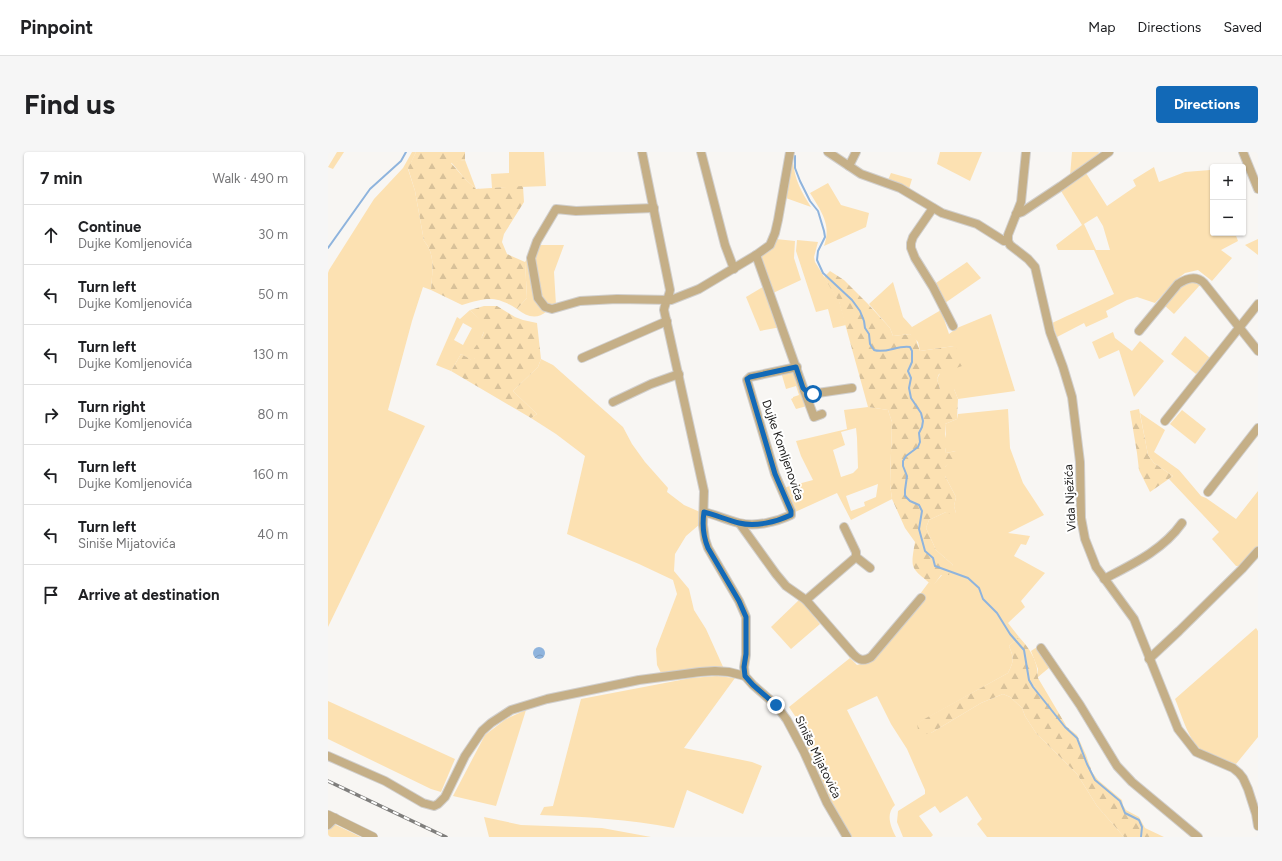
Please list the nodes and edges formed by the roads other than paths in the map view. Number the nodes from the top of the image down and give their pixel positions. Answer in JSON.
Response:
{"nodes":[{"id":1,"x":642,"y":152,"type":"edge"},
{"id":2,"x":701,"y":152,"type":"edge"},
{"id":3,"x":790,"y":152,"type":"edge"},
{"id":4,"x":828,"y":152,"type":"edge"},
{"id":5,"x":856,"y":152,"type":"edge"},
{"id":6,"x":1026,"y":152,"type":"edge"},
{"id":7,"x":1108,"y":152,"type":"edge"},
{"id":8,"x":1243,"y":152,"type":"edge"},
{"id":9,"x":849,"y":166,"type":"junction"},
{"id":10,"x":1258,"y":189,"type":"edge"},
{"id":11,"x":654,"y":208,"type":"junction"},
{"id":12,"x":933,"y":208,"type":"junction"},
{"id":13,"x":1016,"y":214,"type":"junction"},
{"id":14,"x":1008,"y":241,"type":"junction"},
{"id":15,"x":756,"y":255,"type":"junction"},
{"id":16,"x":734,"y":269,"type":"junction"},
{"id":17,"x":668,"y":300,"type":"junction"},
{"id":18,"x":1258,"y":304,"type":"edge"},
{"id":19,"x":667,"y":321,"type":"junction"},
{"id":20,"x":953,"y":326,"type":"dead end"},
{"id":21,"x":1239,"y":328,"type":"junction"},
{"id":22,"x":1139,"y":331,"type":"dead end"},
{"id":23,"x":1258,"y":351,"type":"edge"},
{"id":24,"x":582,"y":358,"type":"dead end"},
{"id":25,"x":796,"y":367,"type":"junction"},
{"id":26,"x":679,"y":374,"type":"junction"},
{"id":27,"x":852,"y":388,"type":"dead end"},
{"id":28,"x":804,"y":390,"type":"junction"},
{"id":29,"x":613,"y":402,"type":"dead end"},
{"id":30,"x":822,"y":414,"type":"dead end"},
{"id":31,"x":1165,"y":421,"type":"dead end"},
{"id":32,"x":1258,"y":428,"type":"edge"},
{"id":33,"x":1208,"y":492,"type":"dead end"},
{"id":34,"x":704,"y":512,"type":"junction"},
{"id":35,"x":1182,"y":523,"type":"dead end"},
{"id":36,"x":740,"y":524,"type":"junction"},
{"id":37,"x":844,"y":527,"type":"dead end"},
{"id":38,"x":1258,"y":551,"type":"edge"},
{"id":39,"x":856,"y":557,"type":"junction"},
{"id":40,"x":870,"y":568,"type":"dead end"},
{"id":41,"x":1104,"y":579,"type":"junction"},
{"id":42,"x":921,"y":598,"type":"dead end"},
{"id":43,"x":806,"y":600,"type":"junction"},
{"id":44,"x":1042,"y":648,"type":"dead end"},
{"id":45,"x":1149,"y":659,"type":"junction"},
{"id":46,"x":745,"y":676,"type":"junction"},
{"id":47,"x":328,"y":756,"type":"edge"},
{"id":48,"x":331,"y":816,"type":"edge"},
{"id":49,"x":328,"y":825,"type":"edge"},
{"id":50,"x":1258,"y":826,"type":"edge"},
{"id":51,"x":374,"y":837,"type":"edge"},
{"id":52,"x":847,"y":837,"type":"edge"},
{"id":53,"x":1198,"y":837,"type":"edge"}],
"edges":[{"from":1,"to":11,"type":"street"},
{"from":2,"to":16,"type":"street"},
{"from":3,"to":15,"type":"street"},
{"from":4,"to":9,"type":"street"},
{"from":5,"to":9,"type":"street"},
{"from":6,"to":13,"type":"street"},
{"from":7,"to":13,"type":"street"},
{"from":8,"to":10,"type":"street"},
{"from":9,"to":12,"type":"street"},
{"from":11,"to":17,"type":"street"},
{"from":11,"to":17,"type":"street"},
{"from":12,"to":14,"type":"street"},
{"from":12,"to":20,"type":"street"},
{"from":13,"to":14,"type":"street"},
{"from":14,"to":41,"type":"street","name":"Vida Nježića"},
{"from":15,"to":16,"type":"street"},
{"from":15,"to":25,"type":"street"},
{"from":16,"to":17,"type":"street"},
{"from":17,"to":19,"type":"street"},
{"from":18,"to":21,"type":"street"},
{"from":19,"to":24,"type":"street"},
{"from":19,"to":26,"type":"street"},
{"from":21,"to":22,"type":"street"},
{"from":21,"to":23,"type":"street"},
{"from":21,"to":31,"type":"street"},
{"from":25,"to":28,"type":"street"},
{"from":25,"to":36,"type":"street","name":"Dujke Komljenovića"},
{"from":26,"to":29,"type":"street"},
{"from":26,"to":34,"type":"street"},
{"from":27,"to":28,"type":"street"},
{"from":28,"to":30,"type":"street"},
{"from":32,"to":33,"type":"street"},
{"from":34,"to":36,"type":"street","name":"Dujke Komljenovića"},
{"from":34,"to":46,"type":"street"},
{"from":35,"to":41,"type":"street"},
{"from":36,"to":43,"type":"street"},
{"from":37,"to":39,"type":"street"},
{"from":38,"to":45,"type":"street"},
{"from":39,"to":40,"type":"street"},
{"from":39,"to":43,"type":"street"},
{"from":41,"to":45,"type":"street","name":"Vida Nježića"},
{"from":42,"to":43,"type":"street"},
{"from":44,"to":53,"type":"street"},
{"from":45,"to":50,"type":"street","name":"Vida Nježića"},
{"from":46,"to":47,"type":"street"},
{"from":46,"to":52,"type":"street","name":"Siniše Mijatovića"},
{"from":48,"to":49,"type":"street"},
{"from":48,"to":51,"type":"street"}]}
